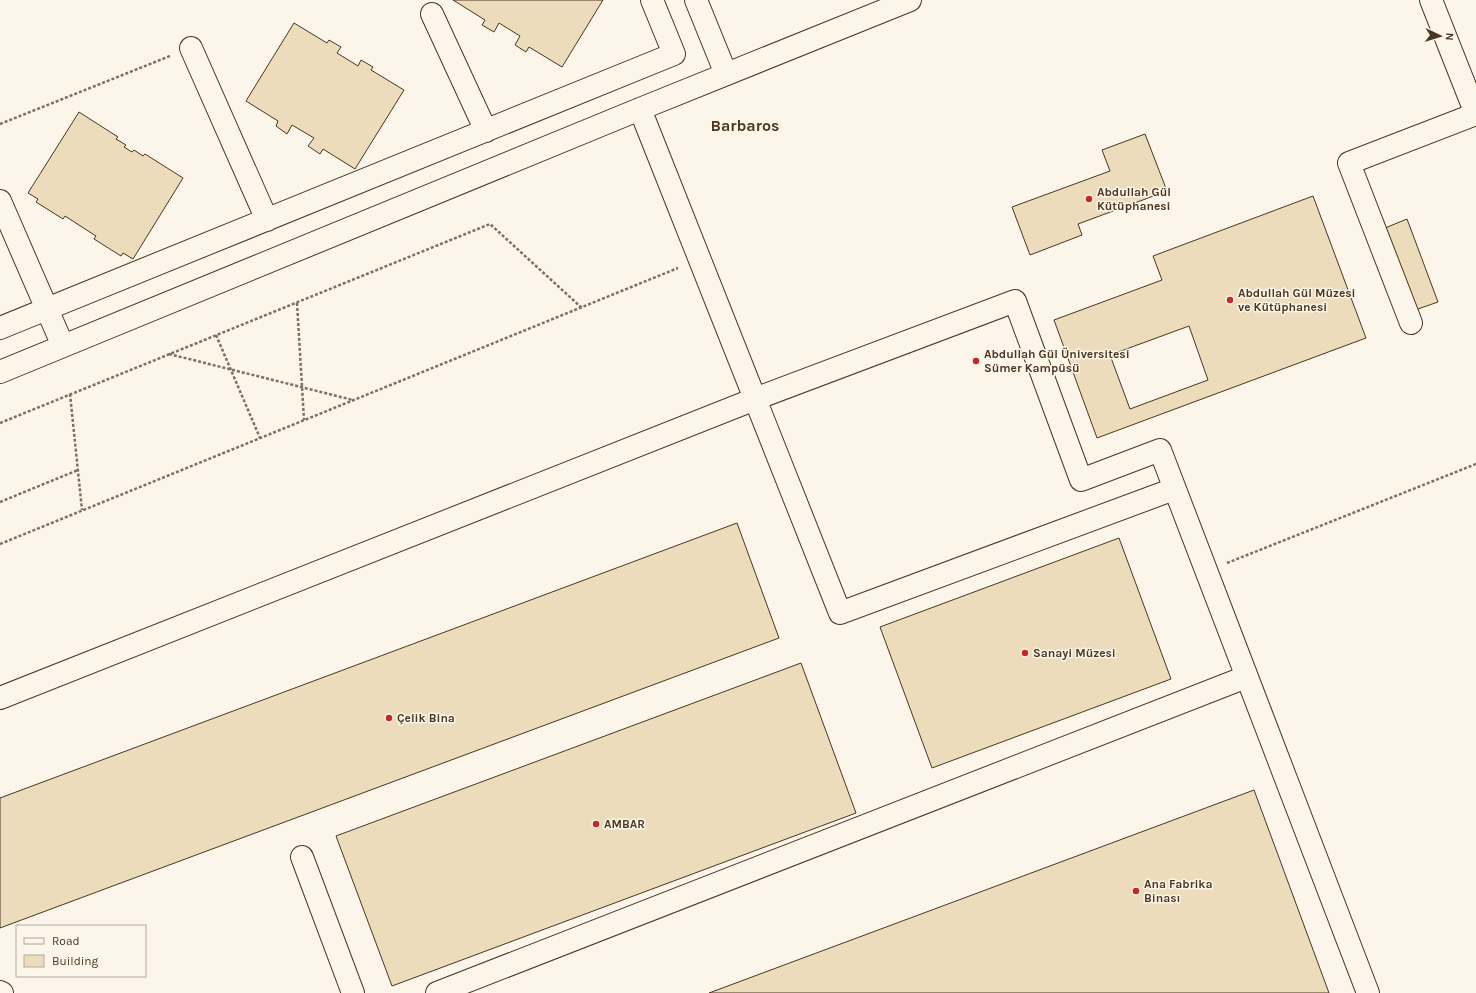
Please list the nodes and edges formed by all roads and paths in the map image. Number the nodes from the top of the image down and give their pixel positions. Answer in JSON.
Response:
{"nodes":[{"id":1,"x":652,"y":0,"type":"edge"},
{"id":2,"x":696,"y":0,"type":"edge"},
{"id":3,"x":910,"y":0,"type":"edge"},
{"id":4,"x":1432,"y":0,"type":"edge"},
{"id":5,"x":432,"y":14,"type":"dead end"},
{"id":6,"x":191,"y":48,"type":"joint"},
{"id":7,"x":726,"y":74,"type":"junction"},
{"id":8,"x":640,"y":109,"type":"junction"},
{"id":9,"x":0,"y":124,"type":"edge"},
{"id":10,"x":486,"y":131,"type":"junction"},
{"id":11,"x":0,"y":201,"type":"edge"},
{"id":12,"x":267,"y":220,"type":"junction"},
{"id":13,"x":699,"y":260,"type":"junction"},
{"id":14,"x":297,"y":303,"type":"junction"},
{"id":15,"x":582,"y":308,"type":"junction"},
{"id":16,"x":47,"y":309,"type":"junction"},
{"id":17,"x":1411,"y":322,"type":"dead end"},
{"id":18,"x":0,"y":328,"type":"edge"},
{"id":19,"x":216,"y":335,"type":"junction"},
{"id":20,"x":63,"y":346,"type":"junction"},
{"id":21,"x":169,"y":354,"type":"junction"},
{"id":22,"x":231,"y":370,"type":"junction"},
{"id":23,"x":0,"y":372,"type":"edge"},
{"id":24,"x":302,"y":387,"type":"junction"},
{"id":25,"x":70,"y":394,"type":"junction"},
{"id":26,"x":755,"y":399,"type":"junction"},
{"id":27,"x":354,"y":400,"type":"junction"},
{"id":28,"x":304,"y":420,"type":"junction"},
{"id":29,"x":0,"y":423,"type":"edge"},
{"id":30,"x":260,"y":438,"type":"junction"},
{"id":31,"x":1476,"y":464,"type":"edge"},
{"id":32,"x":78,"y":470,"type":"junction"},
{"id":33,"x":1174,"y":489,"type":"junction"},
{"id":34,"x":0,"y":502,"type":"edge"},
{"id":35,"x":82,"y":510,"type":"junction"},
{"id":36,"x":0,"y":544,"type":"edge"},
{"id":37,"x":1206,"y":572,"type":"junction"},
{"id":38,"x":1246,"y":677,"type":"junction"},
{"id":39,"x":0,"y":698,"type":"edge"},
{"id":40,"x":302,"y":857,"type":"dead end"},
{"id":41,"x":353,"y":993,"type":"edge"},
{"id":42,"x":437,"y":993,"type":"edge"},
{"id":43,"x":1368,"y":993,"type":"edge"}],
"edges":[{"from":1,"to":10,"type":"street"},
{"from":2,"to":7,"type":"street"},
{"from":3,"to":7,"type":"street"},
{"from":4,"to":17,"type":"street"},
{"from":5,"to":10,"type":"street"},
{"from":6,"to":9,"type":"path"},
{"from":6,"to":12,"type":"street"},
{"from":7,"to":8,"type":"street"},
{"from":8,"to":13,"type":"street"},
{"from":8,"to":20,"type":"street"},
{"from":10,"to":12,"type":"street"},
{"from":11,"to":16,"type":"street"},
{"from":12,"to":16,"type":"street"},
{"from":13,"to":15,"type":"path"},
{"from":13,"to":26,"type":"street"},
{"from":14,"to":15,"type":"path"},
{"from":14,"to":19,"type":"path"},
{"from":14,"to":24,"type":"path"},
{"from":15,"to":27,"type":"path"},
{"from":16,"to":18,"type":"street"},
{"from":16,"to":20,"type":"street"},
{"from":19,"to":21,"type":"path"},
{"from":19,"to":22,"type":"path"},
{"from":20,"to":23,"type":"street"},
{"from":21,"to":22,"type":"path"},
{"from":21,"to":25,"type":"path"},
{"from":22,"to":24,"type":"path"},
{"from":22,"to":30,"type":"path"},
{"from":24,"to":27,"type":"path"},
{"from":24,"to":28,"type":"path"},
{"from":25,"to":29,"type":"path"},
{"from":25,"to":32,"type":"path"},
{"from":26,"to":33,"type":"street"},
{"from":26,"to":33,"type":"street"},
{"from":26,"to":39,"type":"street"},
{"from":27,"to":28,"type":"path"},
{"from":28,"to":30,"type":"path"},
{"from":30,"to":35,"type":"path"},
{"from":31,"to":37,"type":"path"},
{"from":32,"to":34,"type":"path"},
{"from":32,"to":35,"type":"path"},
{"from":33,"to":37,"type":"street"},
{"from":35,"to":36,"type":"path"},
{"from":37,"to":38,"type":"street"},
{"from":38,"to":42,"type":"street"},
{"from":38,"to":43,"type":"street"},
{"from":40,"to":41,"type":"street"}]}
